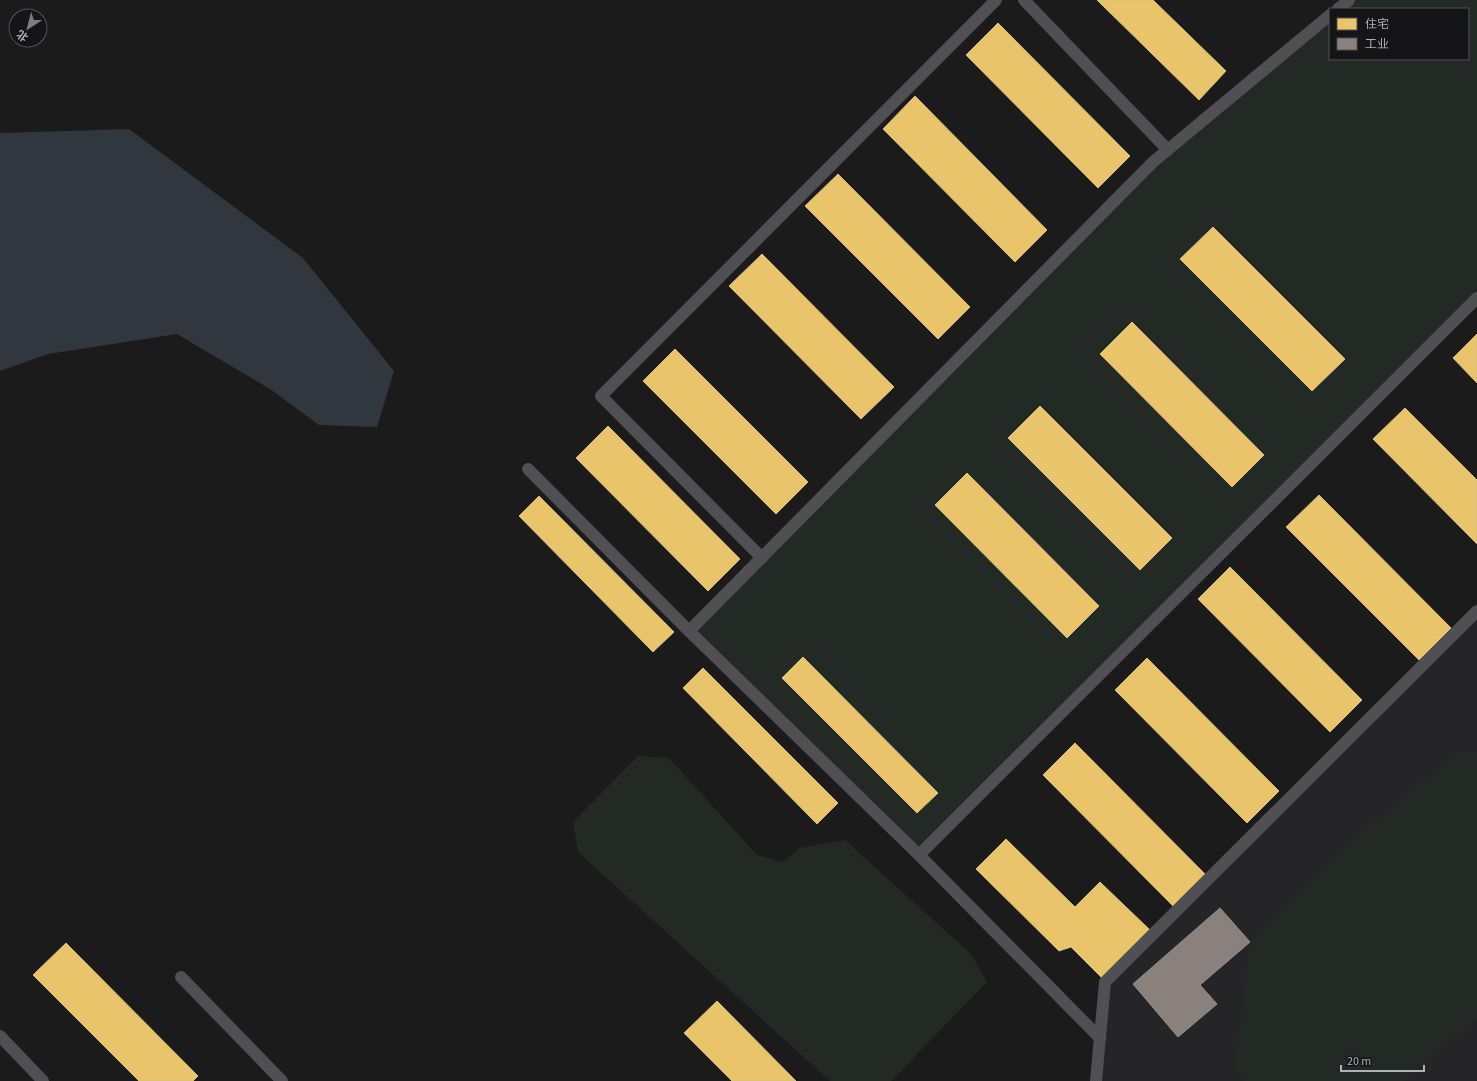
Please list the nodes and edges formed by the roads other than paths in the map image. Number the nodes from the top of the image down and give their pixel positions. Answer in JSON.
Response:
{"nodes":[{"id":1,"x":996,"y":0,"type":"edge"},
{"id":2,"x":1024,"y":0,"type":"edge"},
{"id":3,"x":1349,"y":0,"type":"edge"},
{"id":4,"x":1339,"y":8,"type":"edge"},
{"id":5,"x":1329,"y":16,"type":"edge"},
{"id":6,"x":1168,"y":150,"type":"junction"},
{"id":7,"x":1477,"y":298,"type":"edge"},
{"id":8,"x":528,"y":469,"type":"dead end"},
{"id":9,"x":762,"y":558,"type":"junction"},
{"id":10,"x":1477,"y":611,"type":"edge"},
{"id":11,"x":689,"y":631,"type":"junction"},
{"id":12,"x":918,"y":855,"type":"junction"},
{"id":13,"x":181,"y":977,"type":"dead end"},
{"id":14,"x":0,"y":1036,"type":"edge"},
{"id":15,"x":1100,"y":1038,"type":"junction"},
{"id":16,"x":43,"y":1081,"type":"edge"},
{"id":17,"x":282,"y":1081,"type":"edge"},
{"id":18,"x":1096,"y":1081,"type":"edge"}],
"edges":[{"from":1,"to":9,"type":"lane"},
{"from":2,"to":6,"type":"lane"},
{"from":3,"to":4,"type":"lane"},
{"from":5,"to":6,"type":"lane"},
{"from":6,"to":9,"type":"lane"},
{"from":7,"to":12,"type":"lane"},
{"from":8,"to":11,"type":"lane"},
{"from":9,"to":11,"type":"lane"},
{"from":10,"to":15,"type":"lane"},
{"from":11,"to":12,"type":"lane"},
{"from":12,"to":15,"type":"lane"},
{"from":13,"to":17,"type":"lane"},
{"from":14,"to":16,"type":"lane"},
{"from":15,"to":18,"type":"lane"}]}
